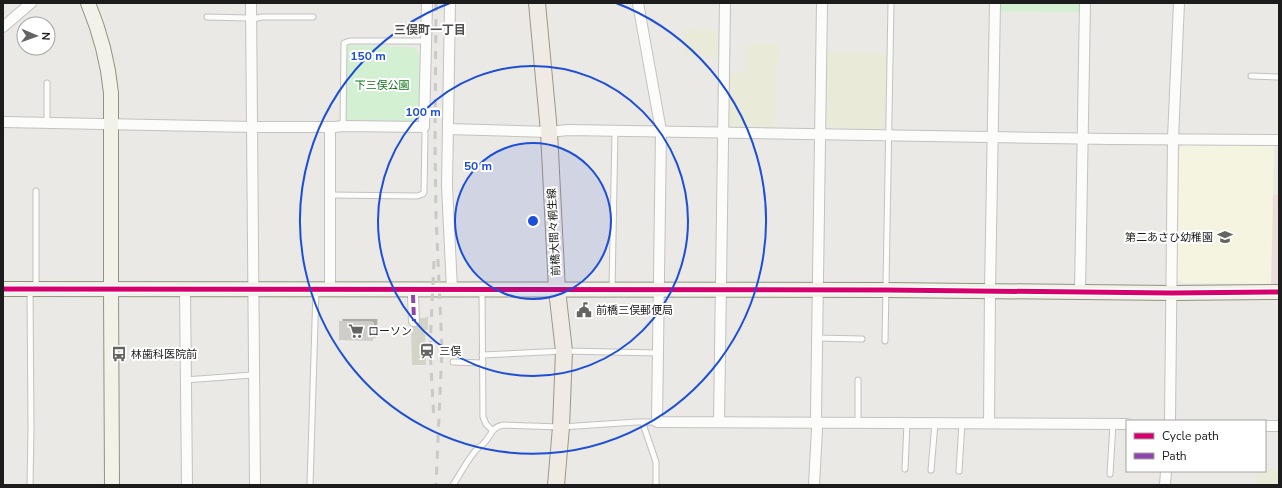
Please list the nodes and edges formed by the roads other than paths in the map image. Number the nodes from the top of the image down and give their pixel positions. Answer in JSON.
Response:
{"nodes":[{"id":1,"x":31,"y":3,"type":"edge"},
{"id":2,"x":88,"y":3,"type":"edge"},
{"id":3,"x":251,"y":3,"type":"edge"},
{"id":4,"x":427,"y":3,"type":"edge"},
{"id":5,"x":450,"y":3,"type":"edge"},
{"id":6,"x":537,"y":3,"type":"edge"},
{"id":7,"x":638,"y":3,"type":"edge"},
{"id":8,"x":725,"y":3,"type":"edge"},
{"id":9,"x":822,"y":3,"type":"edge"},
{"id":10,"x":891,"y":3,"type":"edge"},
{"id":11,"x":994,"y":3,"type":"edge"},
{"id":12,"x":1085,"y":3,"type":"edge"},
{"id":13,"x":1179,"y":3,"type":"edge"},
{"id":14,"x":207,"y":17,"type":"dead end"},
{"id":15,"x":313,"y":17,"type":"dead end"},
{"id":16,"x":252,"y":19,"type":"junction"},
{"id":17,"x":3,"y":27,"type":"edge"},
{"id":18,"x":426,"y":41,"type":"junction"},
{"id":19,"x":1251,"y":76,"type":"dead end"},
{"id":20,"x":1279,"y":77,"type":"edge"},
{"id":21,"x":47,"y":83,"type":"dead end"},
{"id":22,"x":3,"y":122,"type":"edge"},
{"id":23,"x":47,"y":122,"type":"junction"},
{"id":24,"x":112,"y":123,"type":"junction"},
{"id":25,"x":343,"y":126,"type":"junction"},
{"id":26,"x":253,"y":127,"type":"junction"},
{"id":27,"x":330,"y":127,"type":"junction"},
{"id":28,"x":424,"y":127,"type":"junction"},
{"id":29,"x":448,"y":129,"type":"junction"},
{"id":30,"x":614,"y":130,"type":"junction"},
{"id":31,"x":661,"y":131,"type":"junction"},
{"id":32,"x":549,"y":132,"type":"junction"},
{"id":33,"x":723,"y":132,"type":"junction"},
{"id":34,"x":820,"y":134,"type":"junction"},
{"id":35,"x":889,"y":134,"type":"junction"},
{"id":36,"x":992,"y":136,"type":"junction"},
{"id":37,"x":1083,"y":138,"type":"junction"},
{"id":38,"x":1173,"y":138,"type":"junction"},
{"id":39,"x":1279,"y":140,"type":"edge"},
{"id":40,"x":36,"y":192,"type":"dead end"},
{"id":41,"x":330,"y":195,"type":"junction"},
{"id":42,"x":3,"y":289,"type":"edge"},
{"id":43,"x":33,"y":289,"type":"junction"},
{"id":44,"x":111,"y":289,"type":"junction"},
{"id":45,"x":323,"y":289,"type":"junction"},
{"id":46,"x":452,"y":289,"type":"junction"},
{"id":47,"x":185,"y":290,"type":"junction"},
{"id":48,"x":255,"y":290,"type":"junction"},
{"id":49,"x":482,"y":290,"type":"junction"},
{"id":50,"x":557,"y":290,"type":"junction"},
{"id":51,"x":612,"y":290,"type":"junction"},
{"id":52,"x":659,"y":290,"type":"junction"},
{"id":53,"x":720,"y":290,"type":"junction"},
{"id":54,"x":818,"y":290,"type":"junction"},
{"id":55,"x":887,"y":290,"type":"junction"},
{"id":56,"x":990,"y":291,"type":"junction"},
{"id":57,"x":1080,"y":292,"type":"junction"},
{"id":58,"x":1279,"y":292,"type":"edge"},
{"id":59,"x":1171,"y":293,"type":"junction"},
{"id":60,"x":413,"y":295,"type":"dead end"},
{"id":61,"x":414,"y":321,"type":"dead end"},
{"id":62,"x":817,"y":338,"type":"junction"},
{"id":63,"x":862,"y":339,"type":"dead end"},
{"id":64,"x":885,"y":341,"type":"dead end"},
{"id":65,"x":564,"y":351,"type":"junction"},
{"id":66,"x":658,"y":353,"type":"junction"},
{"id":67,"x":482,"y":354,"type":"junction"},
{"id":68,"x":453,"y":362,"type":"dead end"},
{"id":69,"x":482,"y":363,"type":"junction"},
{"id":70,"x":254,"y":376,"type":"junction"},
{"id":71,"x":185,"y":380,"type":"junction"},
{"id":72,"x":858,"y":380,"type":"dead end"},
{"id":73,"x":1170,"y":420,"type":"edge"},
{"id":74,"x":644,"y":422,"type":"junction"},
{"id":75,"x":657,"y":422,"type":"junction"},
{"id":76,"x":719,"y":422,"type":"junction"},
{"id":77,"x":816,"y":423,"type":"junction"},
{"id":78,"x":858,"y":423,"type":"junction"},
{"id":79,"x":907,"y":423,"type":"junction"},
{"id":80,"x":935,"y":423,"type":"junction"},
{"id":81,"x":962,"y":423,"type":"junction"},
{"id":82,"x":989,"y":423,"type":"junction"},
{"id":83,"x":1113,"y":424,"type":"junction"},
{"id":84,"x":1126,"y":424,"type":"edge"},
{"id":85,"x":1266,"y":426,"type":"edge"},
{"id":86,"x":1279,"y":426,"type":"edge"},
{"id":87,"x":561,"y":427,"type":"junction"},
{"id":88,"x":492,"y":430,"type":"junction"},
{"id":89,"x":905,"y":469,"type":"dead end"},
{"id":90,"x":931,"y":470,"type":"dead end"},
{"id":91,"x":959,"y":471,"type":"dead end"},
{"id":92,"x":1166,"y":472,"type":"edge"},
{"id":93,"x":1110,"y":474,"type":"dead end"},
{"id":94,"x":30,"y":485,"type":"edge"},
{"id":95,"x":112,"y":485,"type":"edge"},
{"id":96,"x":187,"y":485,"type":"edge"},
{"id":97,"x":256,"y":485,"type":"edge"},
{"id":98,"x":310,"y":485,"type":"edge"},
{"id":99,"x":453,"y":485,"type":"edge"},
{"id":100,"x":556,"y":485,"type":"edge"},
{"id":101,"x":656,"y":485,"type":"edge"},
{"id":102,"x":814,"y":485,"type":"edge"},
{"id":103,"x":1165,"y":485,"type":"edge"}],
"edges":[{"from":1,"to":17,"type":"street"},
{"from":2,"to":24,"type":"street"},
{"from":3,"to":16,"type":"street"},
{"from":4,"to":18,"type":"street"},
{"from":5,"to":29,"type":"street"},
{"from":6,"to":32,"type":"main road","name":"前橋大間々桐生線"},
{"from":7,"to":31,"type":"street"},
{"from":8,"to":33,"type":"street"},
{"from":9,"to":34,"type":"street"},
{"from":10,"to":35,"type":"lane"},
{"from":11,"to":36,"type":"street"},
{"from":12,"to":37,"type":"street"},
{"from":13,"to":38,"type":"street"},
{"from":14,"to":16,"type":"lane"},
{"from":15,"to":16,"type":"lane"},
{"from":16,"to":26,"type":"street"},
{"from":18,"to":25,"type":"lane"},
{"from":18,"to":28,"type":"street"},
{"from":19,"to":20,"type":"lane"},
{"from":21,"to":23,"type":"lane"},
{"from":22,"to":23,"type":"street"},
{"from":23,"to":24,"type":"street"},
{"from":24,"to":26,"type":"street"},
{"from":24,"to":44,"type":"street"},
{"from":25,"to":27,"type":"street"},
{"from":25,"to":28,"type":"street"},
{"from":26,"to":27,"type":"street"},
{"from":26,"to":48,"type":"street"},
{"from":27,"to":41,"type":"street"},
{"from":28,"to":41,"type":"lane"},
{"from":29,"to":32,"type":"street"},
{"from":29,"to":46,"type":"street"},
{"from":30,"to":31,"type":"street"},
{"from":30,"to":32,"type":"street"},
{"from":30,"to":51,"type":"lane"},
{"from":31,"to":33,"type":"street"},
{"from":31,"to":52,"type":"street"},
{"from":32,"to":50,"type":"main road","name":"前橋大間々桐生線"},
{"from":33,"to":34,"type":"street"},
{"from":33,"to":53,"type":"street"},
{"from":34,"to":35,"type":"street"},
{"from":34,"to":54,"type":"street"},
{"from":35,"to":36,"type":"street"},
{"from":35,"to":55,"type":"lane"},
{"from":36,"to":37,"type":"street"},
{"from":36,"to":56,"type":"street"},
{"from":37,"to":38,"type":"street"},
{"from":37,"to":57,"type":"street"},
{"from":38,"to":39,"type":"street"},
{"from":38,"to":59,"type":"street"},
{"from":40,"to":43,"type":"lane"},
{"from":41,"to":45,"type":"street"},
{"from":42,"to":43,"type":"street"},
{"from":43,"to":44,"type":"street"},
{"from":43,"to":94,"type":"lane"},
{"from":44,"to":47,"type":"street"},
{"from":44,"to":95,"type":"street"},
{"from":45,"to":46,"type":"street"},
{"from":45,"to":48,"type":"street"},
{"from":45,"to":98,"type":"lane"},
{"from":46,"to":49,"type":"street"},
{"from":47,"to":48,"type":"street"},
{"from":47,"to":71,"type":"street"},
{"from":48,"to":70,"type":"street"},
{"from":49,"to":50,"type":"street"},
{"from":49,"to":67,"type":"lane"},
{"from":50,"to":51,"type":"street"},
{"from":50,"to":65,"type":"main road","name":"前橋大間々桐生線"},
{"from":51,"to":52,"type":"street"},
{"from":52,"to":53,"type":"street"},
{"from":52,"to":66,"type":"street"},
{"from":53,"to":54,"type":"street"},
{"from":53,"to":76,"type":"street"},
{"from":54,"to":55,"type":"street"},
{"from":54,"to":62,"type":"street"},
{"from":55,"to":56,"type":"street"},
{"from":55,"to":64,"type":"lane"},
{"from":56,"to":57,"type":"street"},
{"from":56,"to":82,"type":"street"},
{"from":57,"to":59,"type":"street"},
{"from":58,"to":59,"type":"street"},
{"from":59,"to":73,"type":"street"},
{"from":60,"to":61,"type":"street"},
{"from":62,"to":63,"type":"lane"},
{"from":62,"to":77,"type":"street"},
{"from":65,"to":66,"type":"lane"},
{"from":65,"to":67,"type":"lane"},
{"from":65,"to":87,"type":"main road","name":"前橋大間々桐生線"},
{"from":66,"to":75,"type":"street"},
{"from":67,"to":69,"type":"lane"},
{"from":68,"to":69,"type":"lane"},
{"from":69,"to":88,"type":"lane"},
{"from":70,"to":71,"type":"lane"},
{"from":70,"to":97,"type":"street"},
{"from":71,"to":96,"type":"street"},
{"from":72,"to":78,"type":"lane"},
{"from":74,"to":75,"type":"lane"},
{"from":74,"to":87,"type":"lane"},
{"from":74,"to":101,"type":"lane"},
{"from":75,"to":76,"type":"street"},
{"from":76,"to":77,"type":"street"},
{"from":77,"to":78,"type":"street"},
{"from":77,"to":102,"type":"street"},
{"from":78,"to":79,"type":"street"},
{"from":79,"to":80,"type":"street"},
{"from":79,"to":89,"type":"lane"},
{"from":80,"to":81,"type":"street"},
{"from":80,"to":90,"type":"lane"},
{"from":81,"to":82,"type":"street"},
{"from":81,"to":91,"type":"lane"},
{"from":82,"to":83,"type":"street"},
{"from":83,"to":84,"type":"street"},
{"from":83,"to":93,"type":"lane"},
{"from":85,"to":86,"type":"street"},
{"from":87,"to":88,"type":"lane"},
{"from":87,"to":100,"type":"main road","name":"前橋大間々桐生線"},
{"from":88,"to":99,"type":"lane"},
{"from":92,"to":103,"type":"street"}]}
